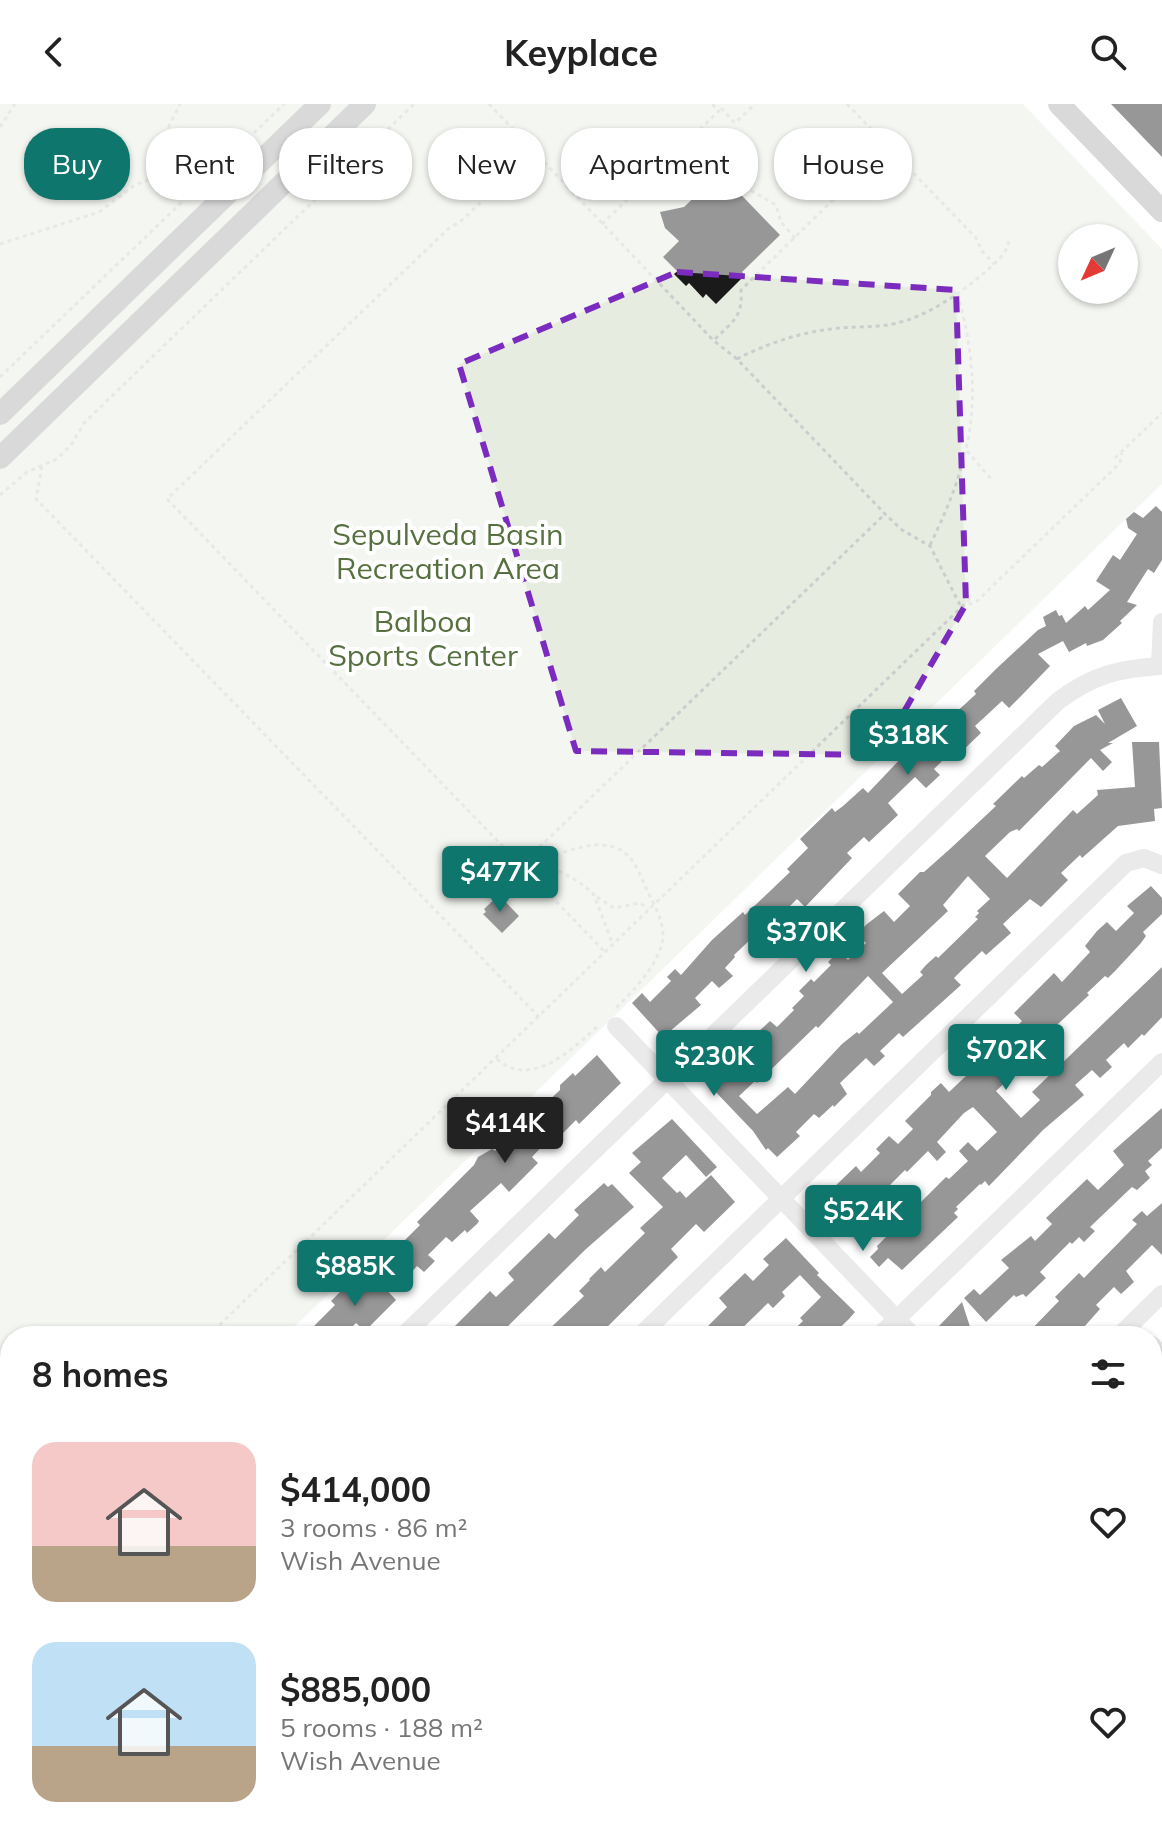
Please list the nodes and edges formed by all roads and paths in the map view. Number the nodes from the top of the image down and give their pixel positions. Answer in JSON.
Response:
{"nodes":[{"id":1,"x":15,"y":104,"type":"edge"},
{"id":2,"x":180,"y":104,"type":"edge"},
{"id":3,"x":284,"y":104,"type":"edge"},
{"id":4,"x":320,"y":104,"type":"edge"},
{"id":5,"x":365,"y":104,"type":"edge"},
{"id":6,"x":414,"y":104,"type":"edge"},
{"id":7,"x":490,"y":104,"type":"edge"},
{"id":8,"x":712,"y":104,"type":"edge"},
{"id":9,"x":725,"y":104,"type":"edge"},
{"id":10,"x":755,"y":104,"type":"edge"},
{"id":11,"x":847,"y":104,"type":"edge"},
{"id":12,"x":1059,"y":104,"type":"edge"},
{"id":13,"x":720,"y":110,"type":"junction"},
{"id":14,"x":0,"y":127,"type":"edge"},
{"id":15,"x":294,"y":128,"type":"edge"},
{"id":16,"x":340,"y":128,"type":"edge"},
{"id":17,"x":511,"y":128,"type":"edge"},
{"id":18,"x":701,"y":128,"type":"edge"},
{"id":19,"x":869,"y":128,"type":"edge"},
{"id":20,"x":279,"y":143,"type":"edge"},
{"id":21,"x":545,"y":165,"type":"edge"},
{"id":22,"x":912,"y":173,"type":"edge"},
{"id":23,"x":279,"y":187,"type":"edge"},
{"id":24,"x":758,"y":195,"type":"edge"},
{"id":25,"x":483,"y":200,"type":"edge"},
{"id":26,"x":627,"y":200,"type":"edge"},
{"id":27,"x":833,"y":200,"type":"edge"},
{"id":28,"x":1162,"y":211,"type":"edge"},
{"id":29,"x":602,"y":224,"type":"junction"},
{"id":30,"x":795,"y":238,"type":"junction"},
{"id":31,"x":1009,"y":240,"type":"dead end"},
{"id":32,"x":0,"y":244,"type":"edge"},
{"id":33,"x":994,"y":264,"type":"junction"},
{"id":34,"x":958,"y":294,"type":"junction"},
{"id":35,"x":713,"y":340,"type":"junction"},
{"id":36,"x":737,"y":359,"type":"junction"},
{"id":37,"x":0,"y":377,"type":"edge"},
{"id":38,"x":4,"y":410,"type":"edge"},
{"id":39,"x":1162,"y":413,"type":"edge"},
{"id":40,"x":30,"y":429,"type":"junction"},
{"id":41,"x":967,"y":451,"type":"junction"},
{"id":42,"x":1122,"y":451,"type":"junction"},
{"id":43,"x":0,"y":458,"type":"edge"},
{"id":44,"x":1115,"y":458,"type":"dead end"},
{"id":45,"x":42,"y":466,"type":"junction"},
{"id":46,"x":992,"y":480,"type":"dead end"},
{"id":47,"x":0,"y":495,"type":"edge"},
{"id":48,"x":885,"y":514,"type":"junction"},
{"id":49,"x":930,"y":546,"type":"junction"},
{"id":50,"x":973,"y":596,"type":"dead end"},
{"id":51,"x":961,"y":607,"type":"junction"},
{"id":52,"x":1162,"y":622,"type":"edge"},
{"id":53,"x":1161,"y":667,"type":"edge"},
{"id":54,"x":532,"y":862,"type":"junction"},
{"id":55,"x":521,"y":864,"type":"junction"},
{"id":56,"x":1162,"y":865,"type":"edge"},
{"id":57,"x":594,"y":895,"type":"junction"},
{"id":58,"x":653,"y":904,"type":"junction"},
{"id":59,"x":649,"y":909,"type":"junction"},
{"id":60,"x":614,"y":943,"type":"junction"},
{"id":61,"x":605,"y":952,"type":"junction"},
{"id":62,"x":539,"y":1017,"type":"junction"},
{"id":63,"x":612,"y":1021,"type":"junction"},
{"id":64,"x":496,"y":1058,"type":"junction"},
{"id":65,"x":1162,"y":1062,"type":"edge"},
{"id":66,"x":667,"y":1079,"type":"junction"},
{"id":67,"x":782,"y":1199,"type":"junction"},
{"id":68,"x":1162,"y":1294,"type":"edge"},
{"id":69,"x":897,"y":1319,"type":"junction"},
{"id":70,"x":218,"y":1326,"type":"edge"},
{"id":71,"x":413,"y":1326,"type":"edge"},
{"id":72,"x":650,"y":1326,"type":"edge"},
{"id":73,"x":890,"y":1326,"type":"edge"},
{"id":74,"x":904,"y":1326,"type":"edge"},
{"id":75,"x":1136,"y":1326,"type":"edge"}],
"edges":[{"from":1,"to":14,"type":"path"},
{"from":2,"to":32,"type":"path"},
{"from":3,"to":37,"type":"path"},
{"from":4,"to":15,"type":"main road"},
{"from":5,"to":16,"type":"main road"},
{"from":6,"to":45,"type":"path"},
{"from":7,"to":17,"type":"path"},
{"from":8,"to":13,"type":"path"},
{"from":9,"to":13,"type":"path"},
{"from":10,"to":13,"type":"path"},
{"from":11,"to":19,"type":"path"},
{"from":12,"to":28,"type":"main road"},
{"from":13,"to":18,"type":"path"},
{"from":20,"to":38,"type":"main road"},
{"from":21,"to":29,"type":"path"},
{"from":22,"to":33,"type":"path"},
{"from":23,"to":40,"type":"main road"},
{"from":24,"to":30,"type":"path"},
{"from":25,"to":55,"type":"path"},
{"from":26,"to":29,"type":"path"},
{"from":27,"to":30,"type":"path"},
{"from":29,"to":35,"type":"path"},
{"from":30,"to":35,"type":"path"},
{"from":31,"to":33,"type":"path"},
{"from":33,"to":34,"type":"path"},
{"from":34,"to":36,"type":"path"},
{"from":34,"to":41,"type":"path"},
{"from":35,"to":36,"type":"path"},
{"from":36,"to":48,"type":"path"},
{"from":38,"to":40,"type":"main road"},
{"from":39,"to":42,"type":"path"},
{"from":40,"to":43,"type":"main road"},
{"from":41,"to":46,"type":"path"},
{"from":41,"to":49,"type":"path"},
{"from":42,"to":44,"type":"path"},
{"from":42,"to":51,"type":"path"},
{"from":45,"to":47,"type":"path"},
{"from":45,"to":62,"type":"path"},
{"from":48,"to":49,"type":"path"},
{"from":48,"to":55,"type":"path"},
{"from":49,"to":51,"type":"path"},
{"from":50,"to":51,"type":"path"},
{"from":51,"to":58,"type":"path"},
{"from":52,"to":53,"type":"street"},
{"from":53,"to":66,"type":"street"},
{"from":54,"to":55,"type":"path"},
{"from":54,"to":57,"type":"path"},
{"from":54,"to":58,"type":"path"},
{"from":55,"to":61,"type":"path"},
{"from":56,"to":67,"type":"street"},
{"from":57,"to":59,"type":"path"},
{"from":57,"to":60,"type":"path"},
{"from":58,"to":59,"type":"path"},
{"from":58,"to":63,"type":"path"},
{"from":59,"to":60,"type":"path"},
{"from":60,"to":61,"type":"path"},
{"from":61,"to":62,"type":"path"},
{"from":62,"to":64,"type":"path"},
{"from":63,"to":64,"type":"path"},
{"from":63,"to":66,"type":"street"},
{"from":64,"to":70,"type":"path"},
{"from":65,"to":69,"type":"street"},
{"from":66,"to":67,"type":"street"},
{"from":66,"to":71,"type":"street"},
{"from":67,"to":69,"type":"street"},
{"from":67,"to":72,"type":"street"},
{"from":68,"to":75,"type":"street"},
{"from":69,"to":73,"type":"street"},
{"from":69,"to":74,"type":"street"}]}
